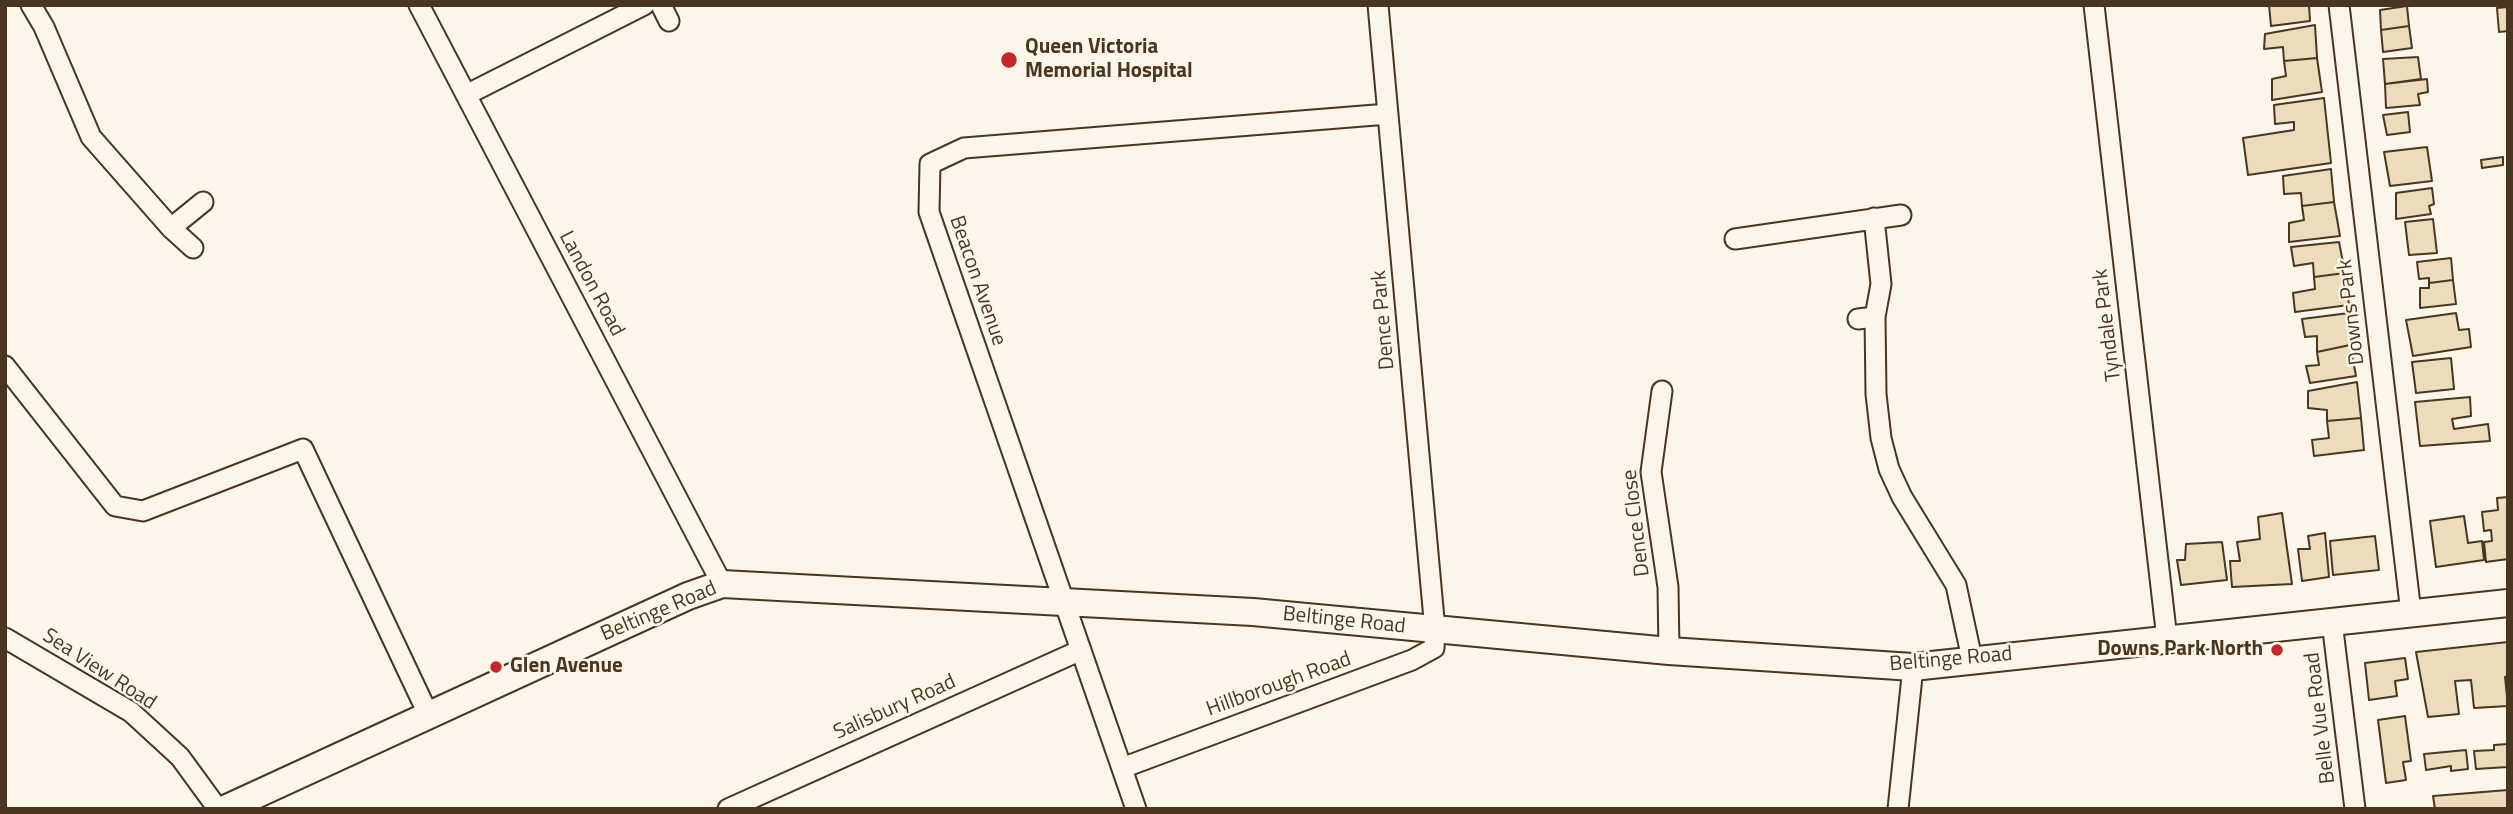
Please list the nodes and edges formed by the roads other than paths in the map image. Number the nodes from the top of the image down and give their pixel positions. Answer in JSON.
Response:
{"nodes":[{"id":1,"x":31,"y":5,"type":"edge"},
{"id":2,"x":419,"y":5,"type":"edge"},
{"id":3,"x":644,"y":5,"type":"edge"},
{"id":4,"x":1378,"y":5,"type":"edge"},
{"id":5,"x":2094,"y":5,"type":"edge"},
{"id":6,"x":2339,"y":5,"type":"edge"},
{"id":7,"x":466,"y":95,"type":"junction"},
{"id":8,"x":1388,"y":114,"type":"junction"},
{"id":9,"x":203,"y":202,"type":"dead end"},
{"id":10,"x":1901,"y":215,"type":"dead end"},
{"id":11,"x":1874,"y":218,"type":"junction"},
{"id":12,"x":171,"y":228,"type":"junction"},
{"id":13,"x":1735,"y":239,"type":"dead end"},
{"id":14,"x":193,"y":248,"type":"dead end"},
{"id":15,"x":5,"y":366,"type":"edge"},
{"id":16,"x":1662,"y":391,"type":"dead end"},
{"id":17,"x":722,"y":584,"type":"junction"},
{"id":18,"x":1064,"y":601,"type":"junction"},
{"id":19,"x":2508,"y":603,"type":"edge"},
{"id":20,"x":2411,"y":613,"type":"junction"},
{"id":21,"x":2332,"y":622,"type":"junction"},
{"id":22,"x":1435,"y":630,"type":"junction"},
{"id":23,"x":5,"y":638,"type":"edge"},
{"id":24,"x":2167,"y":639,"type":"junction"},
{"id":25,"x":1081,"y":650,"type":"junction"},
{"id":26,"x":1669,"y":651,"type":"junction"},
{"id":27,"x":1972,"y":659,"type":"junction"},
{"id":28,"x":1913,"y":667,"type":"junction"},
{"id":29,"x":429,"y":716,"type":"junction"},
{"id":30,"x":1122,"y":768,"type":"junction"},
{"id":31,"x":218,"y":809,"type":"edge"},
{"id":32,"x":225,"y":809,"type":"edge"},
{"id":33,"x":728,"y":809,"type":"edge"},
{"id":34,"x":1136,"y":809,"type":"edge"},
{"id":35,"x":1898,"y":809,"type":"edge"},
{"id":36,"x":2355,"y":809,"type":"edge"}],
"edges":[{"from":1,"to":12,"type":"street"},
{"from":2,"to":7,"type":"street","name":"Landon Road"},
{"from":3,"to":7,"type":"street"},
{"from":4,"to":8,"type":"street","name":"Dence Park"},
{"from":5,"to":24,"type":"street","name":"Tyndale Park"},
{"from":6,"to":20,"type":"street","name":"Downs Park"},
{"from":7,"to":17,"type":"street","name":"Landon Road"},
{"from":8,"to":18,"type":"street","name":"Beacon Avenue"},
{"from":8,"to":22,"type":"street","name":"Dence Park"},
{"from":9,"to":12,"type":"street"},
{"from":10,"to":11,"type":"street"},
{"from":11,"to":13,"type":"street"},
{"from":11,"to":27,"type":"street"},
{"from":12,"to":14,"type":"street"},
{"from":15,"to":29,"type":"street"},
{"from":16,"to":26,"type":"street","name":"Dence Close"},
{"from":17,"to":18,"type":"street","name":"Beltinge Road"},
{"from":17,"to":29,"type":"street","name":"Beltinge Road"},
{"from":18,"to":22,"type":"street","name":"Beltinge Road"},
{"from":18,"to":25,"type":"street","name":"Beacon Avenue"},
{"from":19,"to":20,"type":"street","name":"Beltinge Road"},
{"from":20,"to":21,"type":"street","name":"Beltinge Road"},
{"from":21,"to":24,"type":"street","name":"Beltinge Road"},
{"from":21,"to":36,"type":"street","name":"Belle Vue Road"},
{"from":22,"to":26,"type":"street","name":"Beltinge Road"},
{"from":22,"to":30,"type":"street","name":"Hillborough Road"},
{"from":23,"to":31,"type":"street","name":"Sea View Road"},
{"from":24,"to":27,"type":"street","name":"Beltinge Road"},
{"from":25,"to":30,"type":"street","name":"Beacon Avenue"},
{"from":25,"to":33,"type":"street","name":"Salisbury Road"},
{"from":26,"to":28,"type":"street","name":"Beltinge Road"},
{"from":27,"to":28,"type":"street","name":"Beltinge Road"},
{"from":28,"to":35,"type":"street"},
{"from":29,"to":32,"type":"street","name":"Beltinge Road"},
{"from":30,"to":34,"type":"street","name":"Beacon Avenue"}]}
